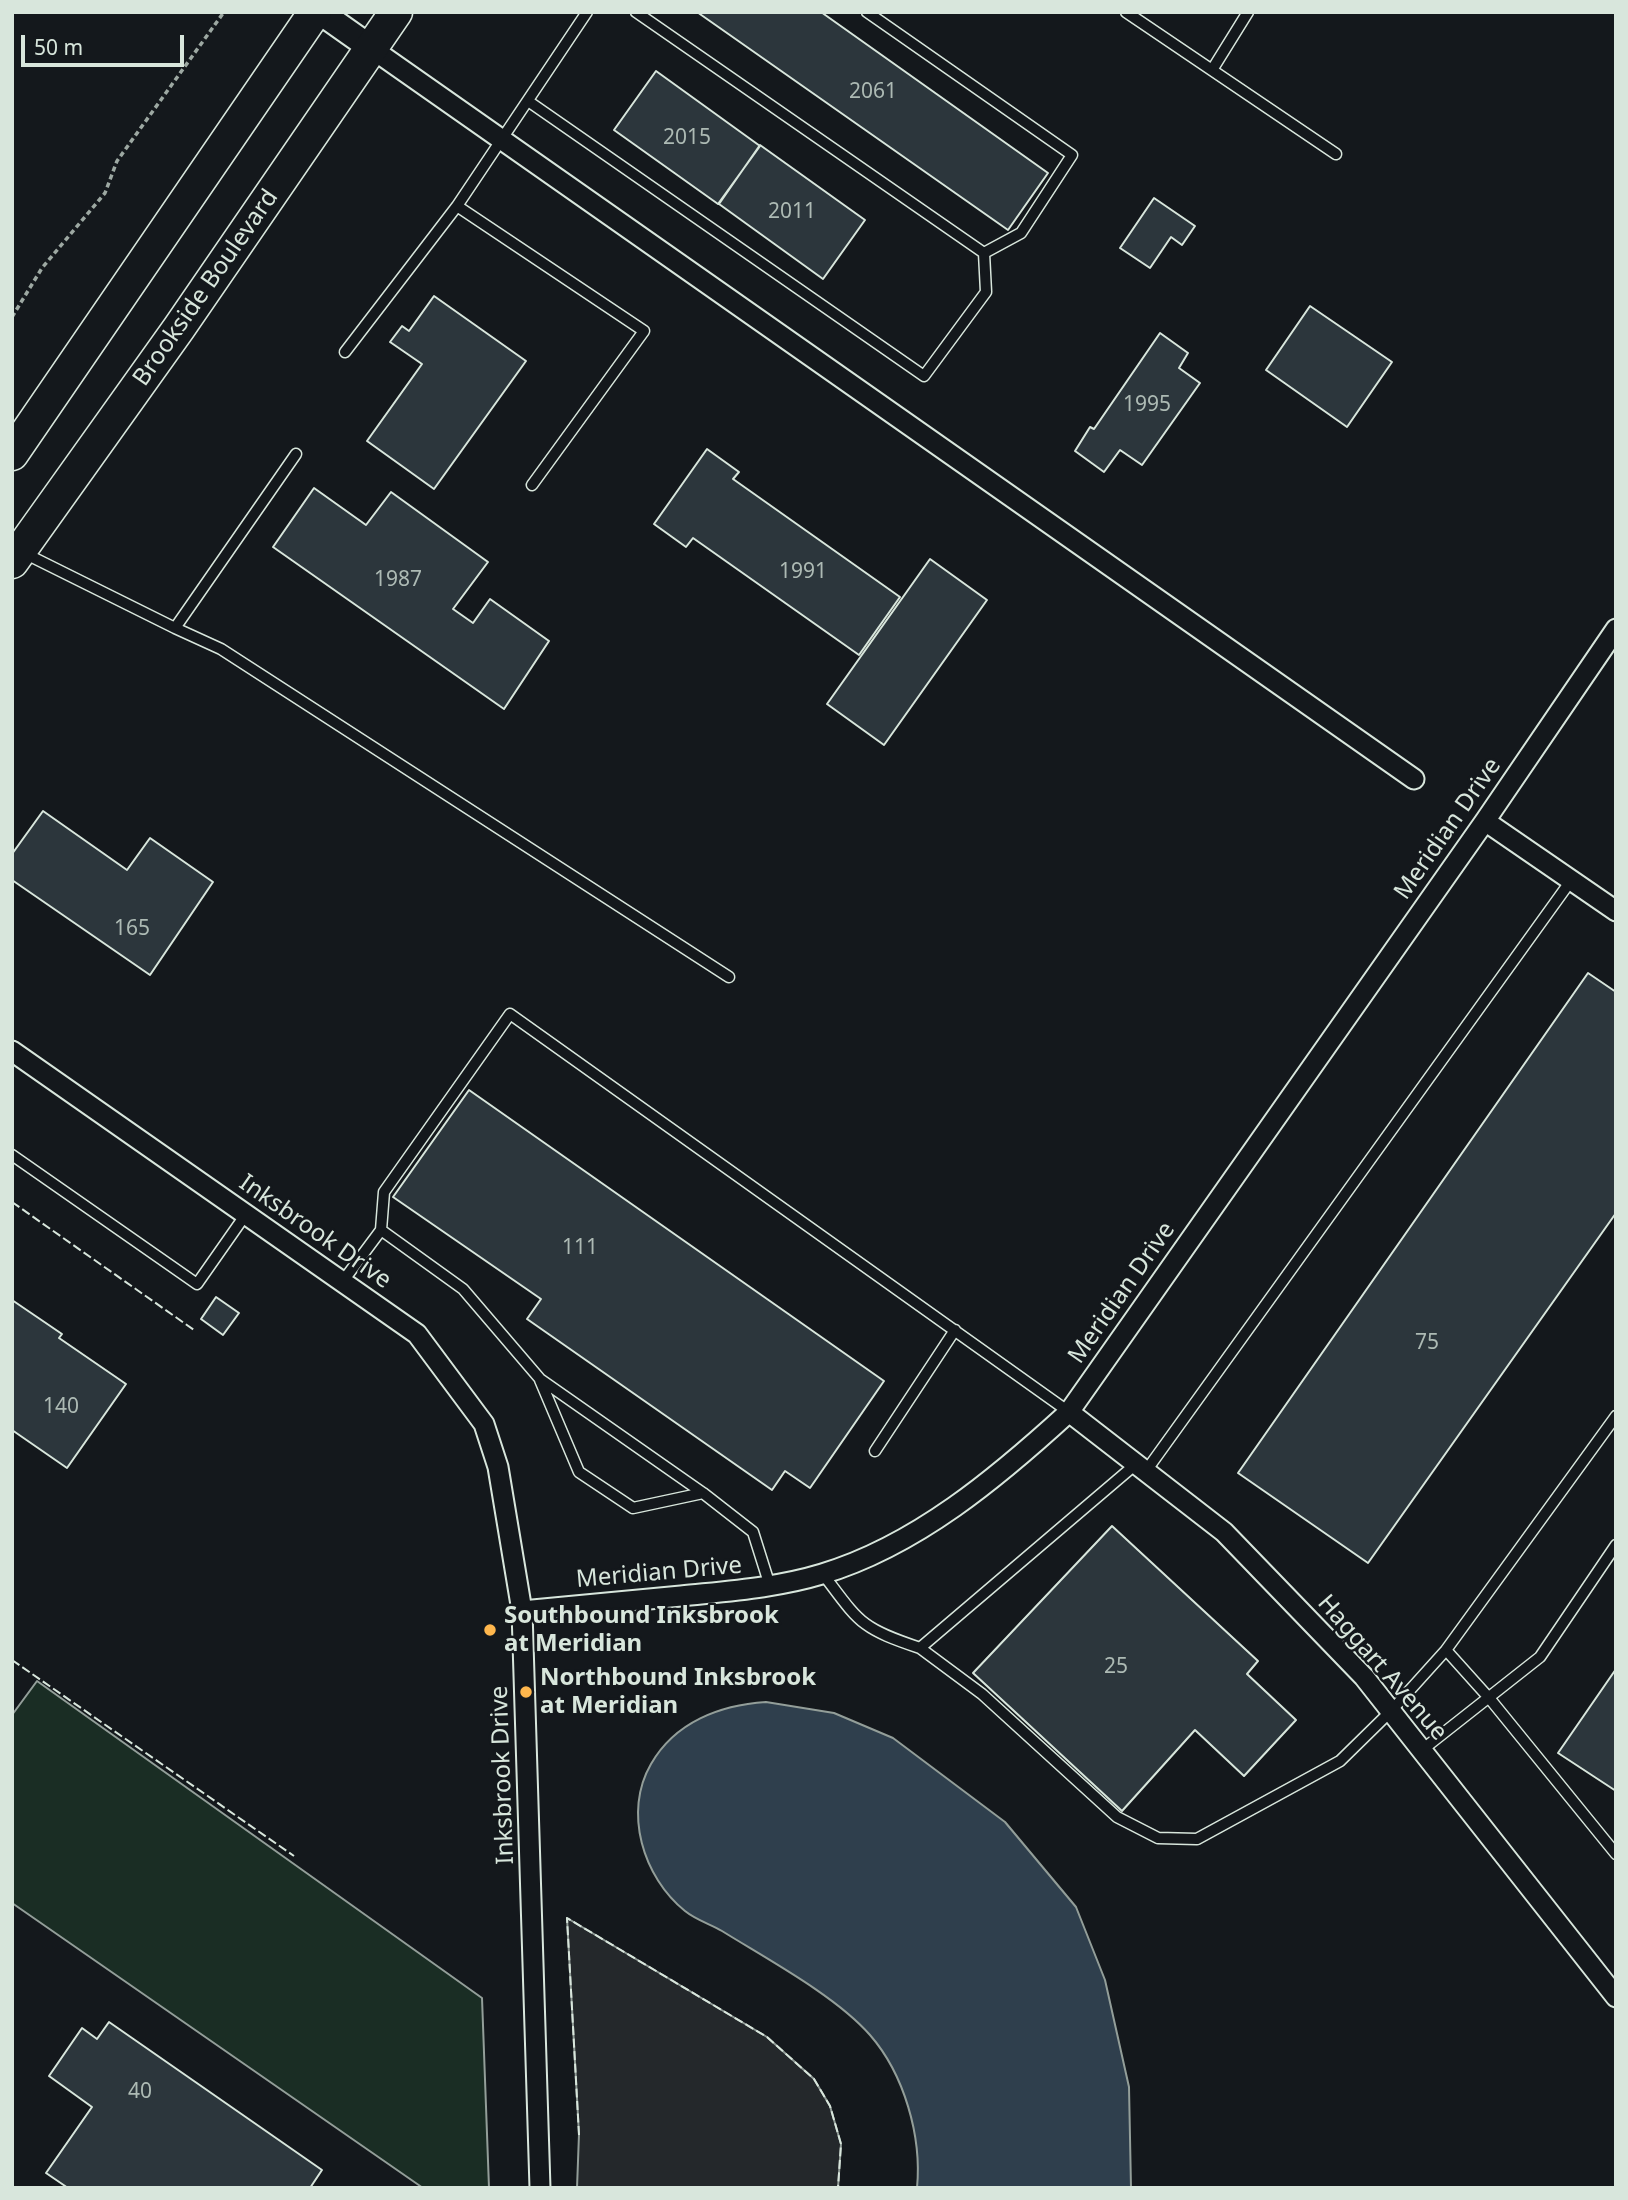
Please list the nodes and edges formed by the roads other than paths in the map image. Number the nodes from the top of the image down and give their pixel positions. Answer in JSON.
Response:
{"nodes":[{"id":1,"x":318,"y":12,"type":"edge"},
{"id":2,"x":396,"y":12,"type":"edge"},
{"id":3,"x":587,"y":12,"type":"edge"},
{"id":4,"x":636,"y":12,"type":"edge"},
{"id":5,"x":867,"y":12,"type":"edge"},
{"id":6,"x":1126,"y":12,"type":"edge"},
{"id":7,"x":1248,"y":12,"type":"edge"},
{"id":8,"x":371,"y":48,"type":"junction"},
{"id":9,"x":1212,"y":70,"type":"junction"},
{"id":10,"x":528,"y":101,"type":"junction"},
{"id":11,"x":502,"y":140,"type":"junction"},
{"id":12,"x":1336,"y":154,"type":"dead end"},
{"id":13,"x":457,"y":206,"type":"junction"},
{"id":14,"x":984,"y":253,"type":"junction"},
{"id":15,"x":345,"y":352,"type":"dead end"},
{"id":16,"x":12,"y":454,"type":"edge"},
{"id":17,"x":296,"y":454,"type":"dead end"},
{"id":18,"x":532,"y":485,"type":"dead end"},
{"id":19,"x":15,"y":553,"type":"edge"},
{"id":20,"x":175,"y":628,"type":"junction"},
{"id":21,"x":1616,"y":629,"type":"edge"},
{"id":22,"x":1414,"y":779,"type":"dead end"},
{"id":23,"x":1485,"y":821,"type":"junction"},
{"id":24,"x":1570,"y":882,"type":"junction"},
{"id":25,"x":1616,"y":911,"type":"edge"},
{"id":26,"x":729,"y":977,"type":"dead end"},
{"id":27,"x":12,"y":1051,"type":"edge"},
{"id":28,"x":12,"y":1155,"type":"edge"},
{"id":29,"x":246,"y":1214,"type":"junction"},
{"id":30,"x":381,"y":1230,"type":"junction"},
{"id":31,"x":343,"y":1281,"type":"junction"},
{"id":32,"x":955,"y":1331,"type":"junction"},
{"id":33,"x":540,"y":1379,"type":"junction"},
{"id":34,"x":1069,"y":1412,"type":"junction"},
{"id":35,"x":1616,"y":1416,"type":"edge"},
{"id":36,"x":875,"y":1451,"type":"dead end"},
{"id":37,"x":1141,"y":1468,"type":"junction"},
{"id":38,"x":703,"y":1493,"type":"junction"},
{"id":39,"x":1616,"y":1545,"type":"edge"},
{"id":40,"x":823,"y":1574,"type":"junction"},
{"id":41,"x":770,"y":1586,"type":"junction"},
{"id":42,"x":522,"y":1611,"type":"junction"},
{"id":43,"x":920,"y":1648,"type":"junction"},
{"id":44,"x":1446,"y":1650,"type":"junction"},
{"id":45,"x":1490,"y":1699,"type":"junction"},
{"id":46,"x":1391,"y":1711,"type":"junction"},
{"id":47,"x":1422,"y":1750,"type":"junction"},
{"id":48,"x":1616,"y":1854,"type":"edge"},
{"id":49,"x":1616,"y":1997,"type":"edge"},
{"id":50,"x":540,"y":2188,"type":"edge"}],
"edges":[{"from":1,"to":8,"type":"street"},
{"from":1,"to":16,"type":"main road"},
{"from":2,"to":8,"type":"main road","name":"Brookside Boulevard"},
{"from":3,"to":10,"type":"lane"},
{"from":4,"to":14,"type":"lane"},
{"from":5,"to":14,"type":"lane"},
{"from":6,"to":9,"type":"lane"},
{"from":7,"to":9,"type":"lane"},
{"from":8,"to":11,"type":"street"},
{"from":8,"to":19,"type":"main road","name":"Brookside Boulevard"},
{"from":9,"to":12,"type":"lane"},
{"from":10,"to":11,"type":"lane"},
{"from":10,"to":14,"type":"lane"},
{"from":11,"to":13,"type":"lane"},
{"from":11,"to":22,"type":"street"},
{"from":13,"to":15,"type":"lane"},
{"from":13,"to":18,"type":"lane"},
{"from":17,"to":20,"type":"lane"},
{"from":19,"to":20,"type":"lane"},
{"from":20,"to":26,"type":"lane"},
{"from":21,"to":23,"type":"street","name":"Meridian Drive"},
{"from":23,"to":24,"type":"street"},
{"from":23,"to":34,"type":"street","name":"Meridian Drive"},
{"from":24,"to":25,"type":"street"},
{"from":24,"to":37,"type":"lane"},
{"from":27,"to":29,"type":"street","name":"Inksbrook Drive"},
{"from":28,"to":29,"type":"lane"},
{"from":29,"to":31,"type":"street","name":"Inksbrook Drive"},
{"from":30,"to":31,"type":"lane"},
{"from":30,"to":32,"type":"lane"},
{"from":30,"to":33,"type":"lane"},
{"from":31,"to":42,"type":"street","name":"Inksbrook Drive"},
{"from":32,"to":34,"type":"lane"},
{"from":32,"to":36,"type":"lane"},
{"from":33,"to":38,"type":"lane"},
{"from":33,"to":38,"type":"lane"},
{"from":34,"to":37,"type":"street","name":"Haggart Avenue"},
{"from":34,"to":40,"type":"street","name":"Meridian Drive"},
{"from":35,"to":44,"type":"lane"},
{"from":37,"to":43,"type":"lane"},
{"from":37,"to":46,"type":"street","name":"Haggart Avenue"},
{"from":38,"to":41,"type":"lane"},
{"from":39,"to":45,"type":"lane"},
{"from":40,"to":41,"type":"street","name":"Meridian Drive"},
{"from":40,"to":43,"type":"lane"},
{"from":41,"to":42,"type":"street","name":"Meridian Drive"},
{"from":42,"to":50,"type":"street","name":"Inksbrook Drive"},
{"from":43,"to":46,"type":"lane"},
{"from":44,"to":45,"type":"lane"},
{"from":44,"to":46,"type":"lane"},
{"from":45,"to":47,"type":"lane"},
{"from":45,"to":48,"type":"lane"},
{"from":46,"to":47,"type":"street","name":"Haggart Avenue"},
{"from":47,"to":49,"type":"street","name":"Haggart Avenue"}]}
